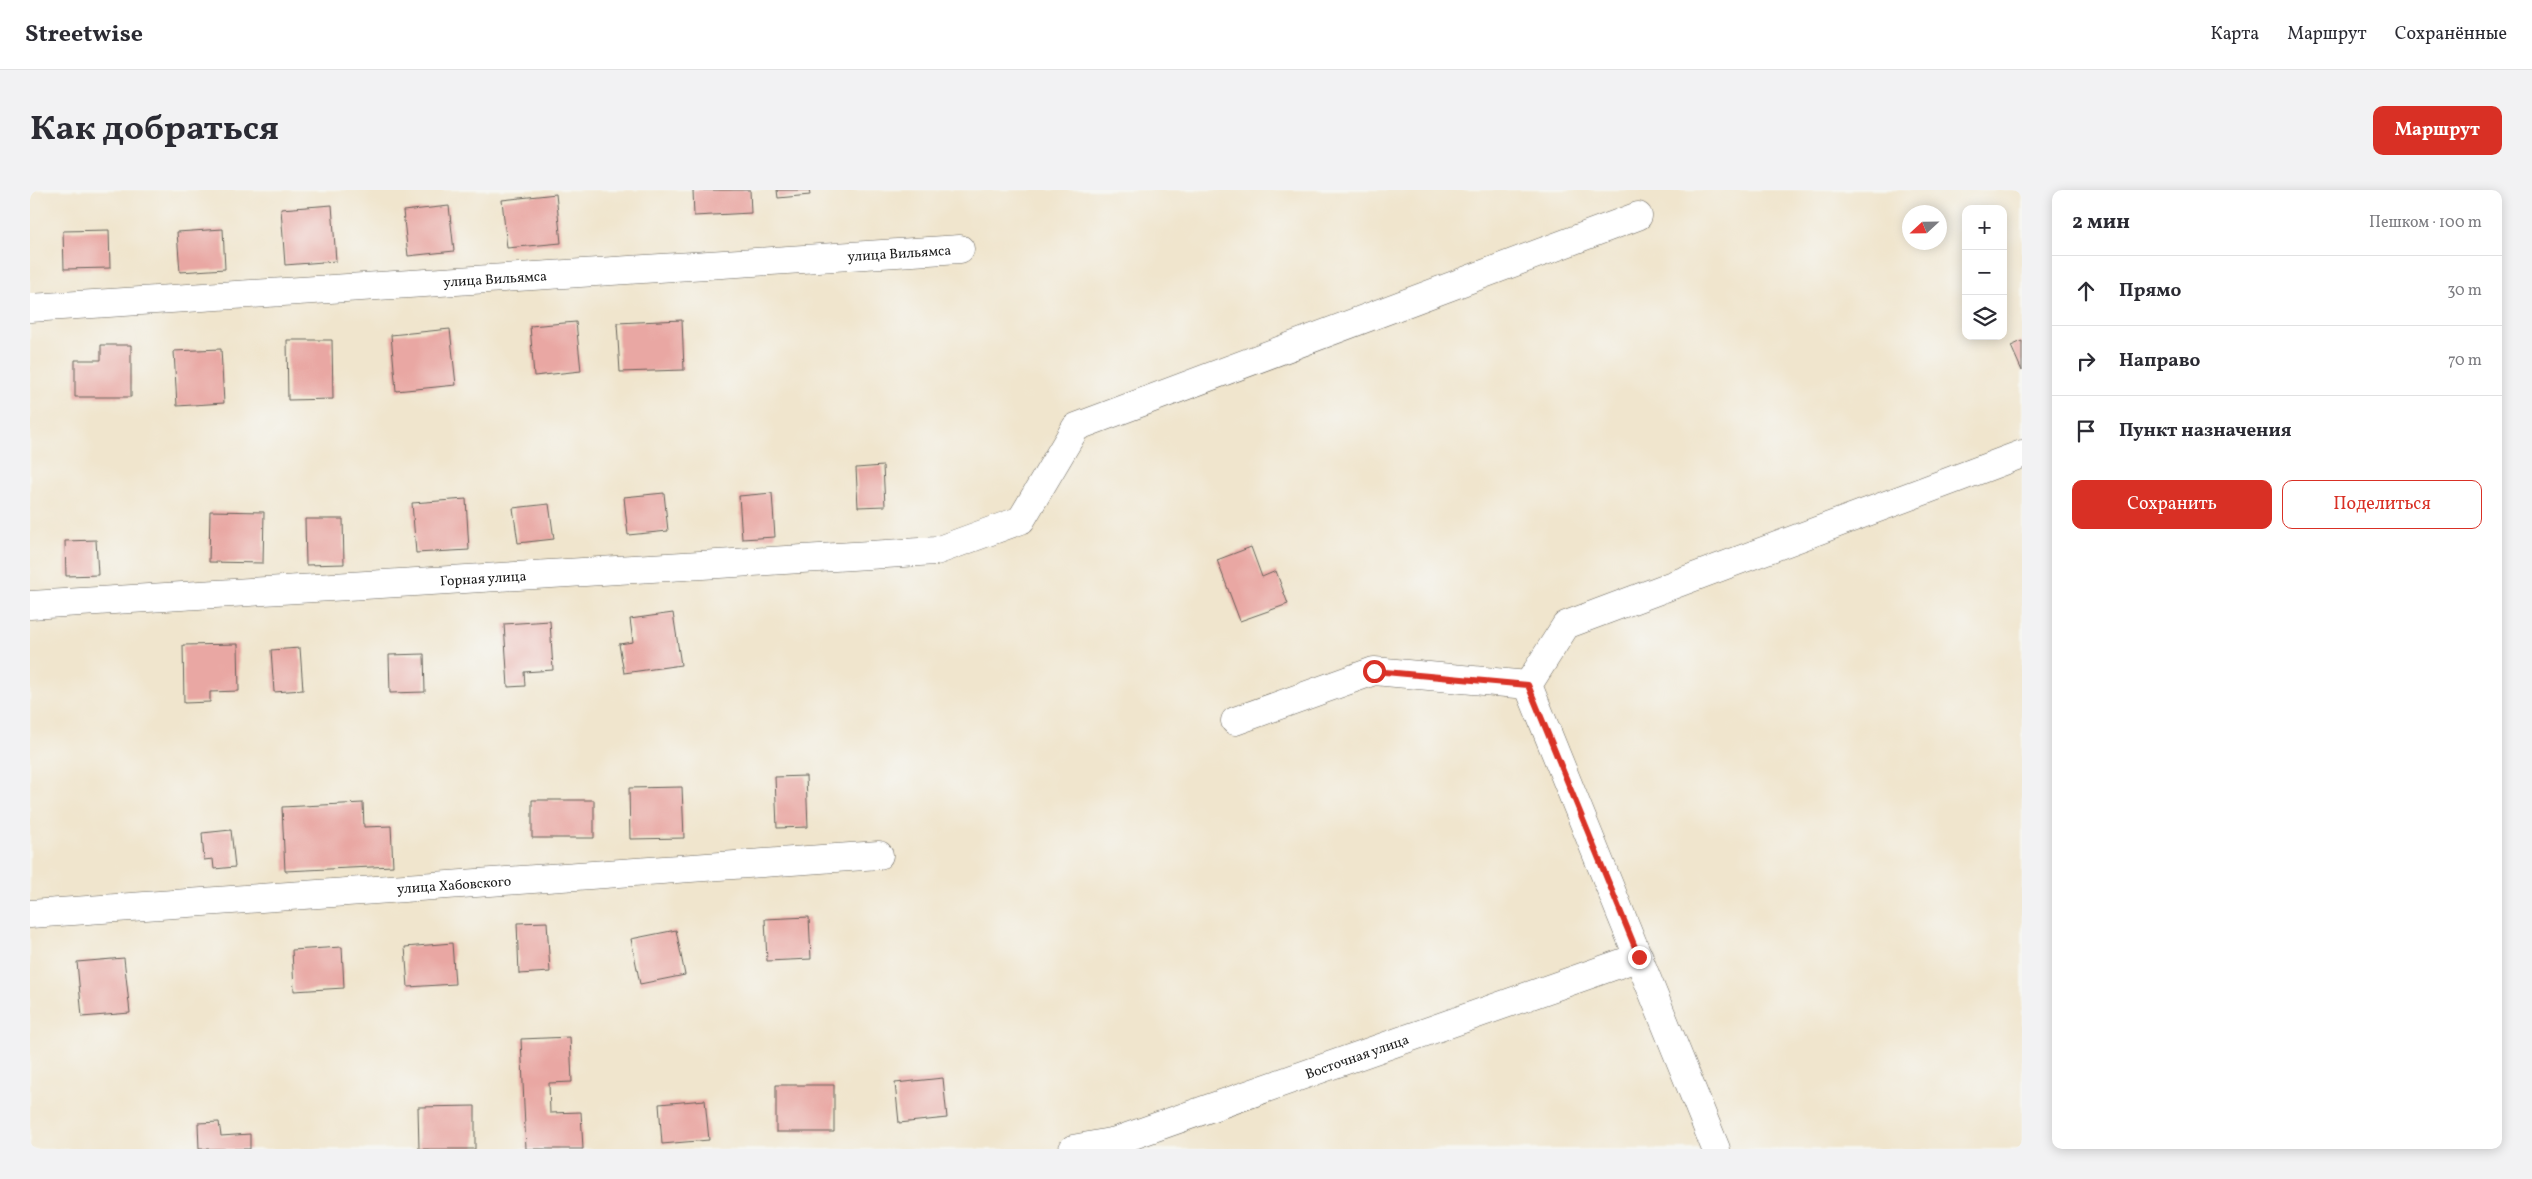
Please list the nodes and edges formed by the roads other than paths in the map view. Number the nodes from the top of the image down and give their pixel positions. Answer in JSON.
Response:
{"nodes":[{"id":1,"x":1638,"y":216,"type":"dead end"},
{"id":2,"x":960,"y":249,"type":"dead end"},
{"id":3,"x":30,"y":308,"type":"edge"},
{"id":4,"x":2022,"y":454,"type":"edge"},
{"id":5,"x":30,"y":605,"type":"edge"},
{"id":6,"x":1528,"y":685,"type":"junction"},
{"id":7,"x":1235,"y":721,"type":"dead end"},
{"id":8,"x":879,"y":855,"type":"dead end"},
{"id":9,"x":30,"y":914,"type":"edge"},
{"id":10,"x":1639,"y":957,"type":"junction"},
{"id":11,"x":1073,"y":1149,"type":"edge"},
{"id":12,"x":1716,"y":1149,"type":"edge"}],
"edges":[{"from":1,"to":5,"type":"street","name":"Горная улица"},
{"from":2,"to":3,"type":"street","name":"улица Вильямса"},
{"from":4,"to":6,"type":"street"},
{"from":6,"to":7,"type":"street"},
{"from":6,"to":10,"type":"street"},
{"from":8,"to":9,"type":"street","name":"улица Хабовского"},
{"from":10,"to":11,"type":"street","name":"Восточная улица"},
{"from":10,"to":12,"type":"street"}]}
